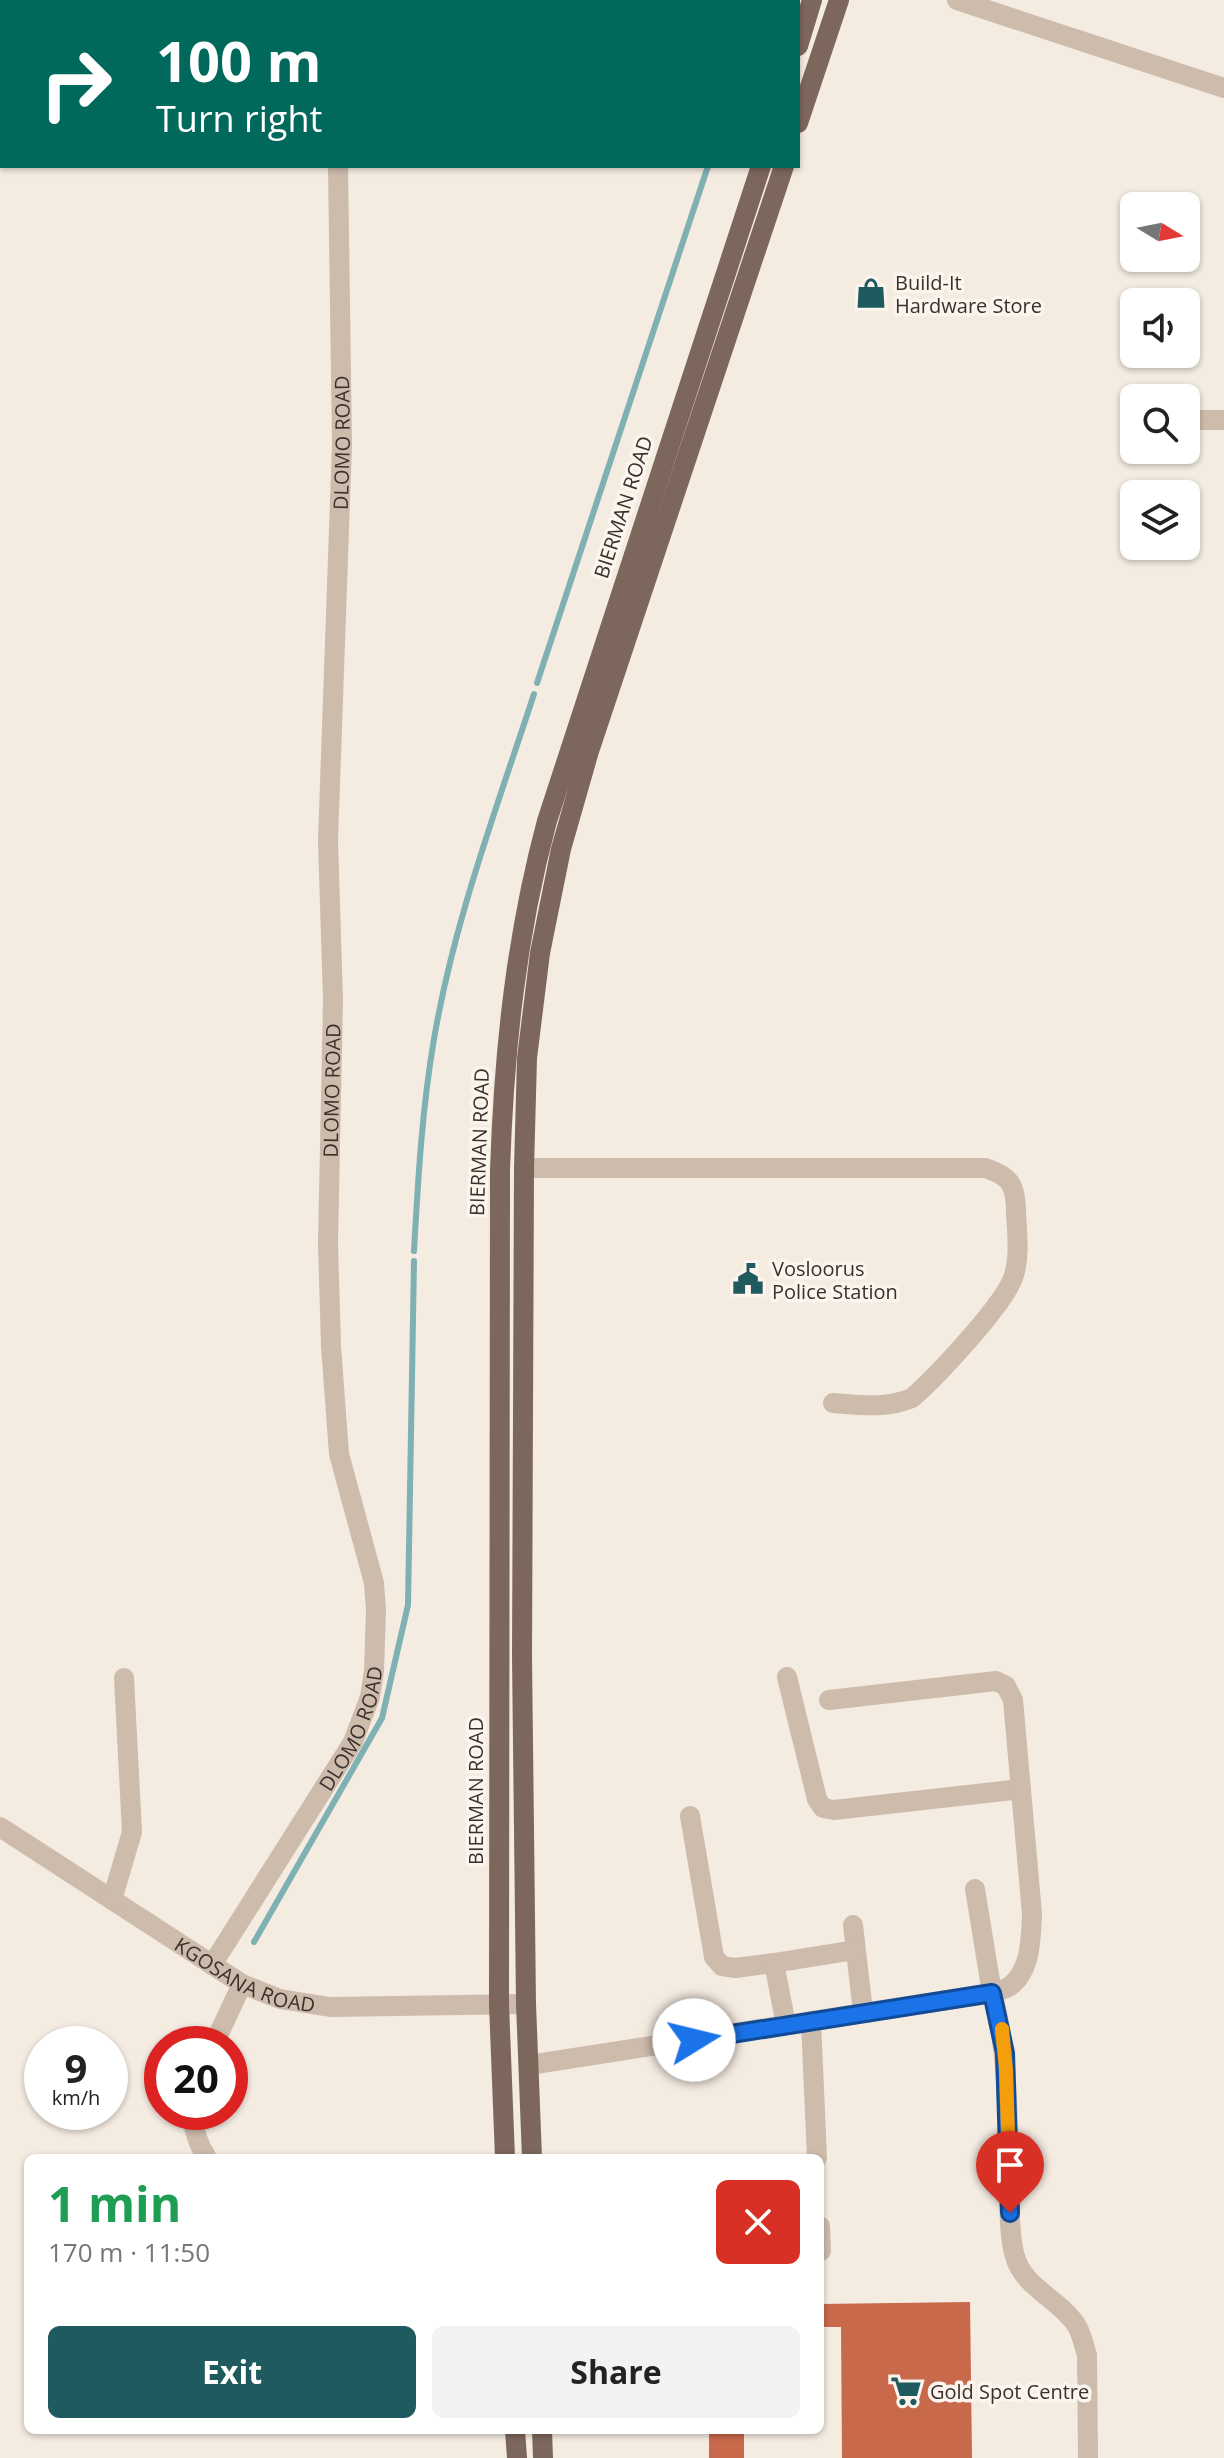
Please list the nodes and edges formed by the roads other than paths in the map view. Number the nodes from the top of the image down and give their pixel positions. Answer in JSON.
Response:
{"nodes":[{"id":1,"x":812,"y":0,"type":"edge"},
{"id":2,"x":839,"y":0,"type":"edge"},
{"id":3,"x":957,"y":0,"type":"edge"},
{"id":4,"x":800,"y":39,"type":"edge"},
{"id":5,"x":1224,"y":88,"type":"edge"},
{"id":6,"x":800,"y":117,"type":"edge"},
{"id":7,"x":338,"y":168,"type":"edge"},
{"id":8,"x":760,"y":168,"type":"edge"},
{"id":9,"x":783,"y":168,"type":"edge"},
{"id":10,"x":1200,"y":420,"type":"edge"},
{"id":11,"x":1224,"y":420,"type":"edge"},
{"id":12,"x":524,"y":1168,"type":"junction"},
{"id":13,"x":833,"y":1403,"type":"dead end"},
{"id":14,"x":787,"y":1677,"type":"dead end"},
{"id":15,"x":124,"y":1678,"type":"dead end"},
{"id":16,"x":829,"y":1700,"type":"dead end"},
{"id":17,"x":1021,"y":1789,"type":"junction"},
{"id":18,"x":690,"y":1816,"type":"dead end"},
{"id":19,"x":0,"y":1827,"type":"edge"},
{"id":20,"x":975,"y":1889,"type":"dead end"},
{"id":21,"x":112,"y":1900,"type":"junction"},
{"id":22,"x":853,"y":1925,"type":"dead end"},
{"id":23,"x":855,"y":1950,"type":"junction"},
{"id":24,"x":774,"y":1963,"type":"junction"},
{"id":25,"x":212,"y":1965,"type":"junction"},
{"id":26,"x":242,"y":1984,"type":"junction"},
{"id":27,"x":992,"y":1993,"type":"junction"},
{"id":28,"x":499,"y":2004,"type":"junction"},
{"id":29,"x":526,"y":2004,"type":"junction"},
{"id":30,"x":863,"y":2012,"type":"junction"},
{"id":31,"x":811,"y":2021,"type":"junction"},
{"id":32,"x":786,"y":2025,"type":"junction"},
{"id":33,"x":222,"y":2026,"type":"edge"},
{"id":34,"x":529,"y":2065,"type":"junction"},
{"id":35,"x":196,"y":2130,"type":"edge"},
{"id":36,"x":204,"y":2154,"type":"edge"},
{"id":37,"x":505,"y":2154,"type":"edge"},
{"id":38,"x":532,"y":2154,"type":"edge"},
{"id":39,"x":817,"y":2154,"type":"edge"},
{"id":40,"x":515,"y":2434,"type":"edge"},
{"id":41,"x":542,"y":2434,"type":"edge"},
{"id":42,"x":517,"y":2458,"type":"edge"},
{"id":43,"x":543,"y":2458,"type":"edge"},
{"id":44,"x":1088,"y":2458,"type":"edge"}],
"edges":[{"from":1,"to":4,"type":"main road"},
{"from":2,"to":6,"type":"main road"},
{"from":3,"to":5,"type":"street"},
{"from":7,"to":25,"type":"street","name":"DLOMO ROAD"},
{"from":8,"to":28,"type":"main road","name":"BIERMAN ROAD"},
{"from":9,"to":12,"type":"main road"},
{"from":10,"to":11,"type":"street"},
{"from":12,"to":13,"type":"street"},
{"from":12,"to":29,"type":"main road"},
{"from":14,"to":17,"type":"street"},
{"from":15,"to":21,"type":"street"},
{"from":16,"to":17,"type":"street"},
{"from":17,"to":27,"type":"street"},
{"from":18,"to":24,"type":"street"},
{"from":19,"to":21,"type":"street","name":"KGOSANA ROAD"},
{"from":20,"to":27,"type":"street"},
{"from":21,"to":25,"type":"street","name":"KGOSANA ROAD"},
{"from":22,"to":23,"type":"street"},
{"from":23,"to":24,"type":"street"},
{"from":23,"to":30,"type":"street"},
{"from":24,"to":32,"type":"street"},
{"from":25,"to":26,"type":"street","name":"KGOSANA ROAD"},
{"from":26,"to":28,"type":"street","name":"KGOSANA ROAD"},
{"from":26,"to":33,"type":"street"},
{"from":27,"to":30,"type":"street"},
{"from":27,"to":44,"type":"street"},
{"from":28,"to":29,"type":"street","name":"KGOSANA ROAD"},
{"from":28,"to":37,"type":"main road","name":"BIERMAN ROAD"},
{"from":29,"to":34,"type":"main road"},
{"from":30,"to":31,"type":"street"},
{"from":31,"to":32,"type":"street"},
{"from":31,"to":39,"type":"street"},
{"from":32,"to":34,"type":"street"},
{"from":34,"to":38,"type":"main road"},
{"from":35,"to":36,"type":"street"},
{"from":40,"to":42,"type":"main road"},
{"from":41,"to":43,"type":"main road"}]}
